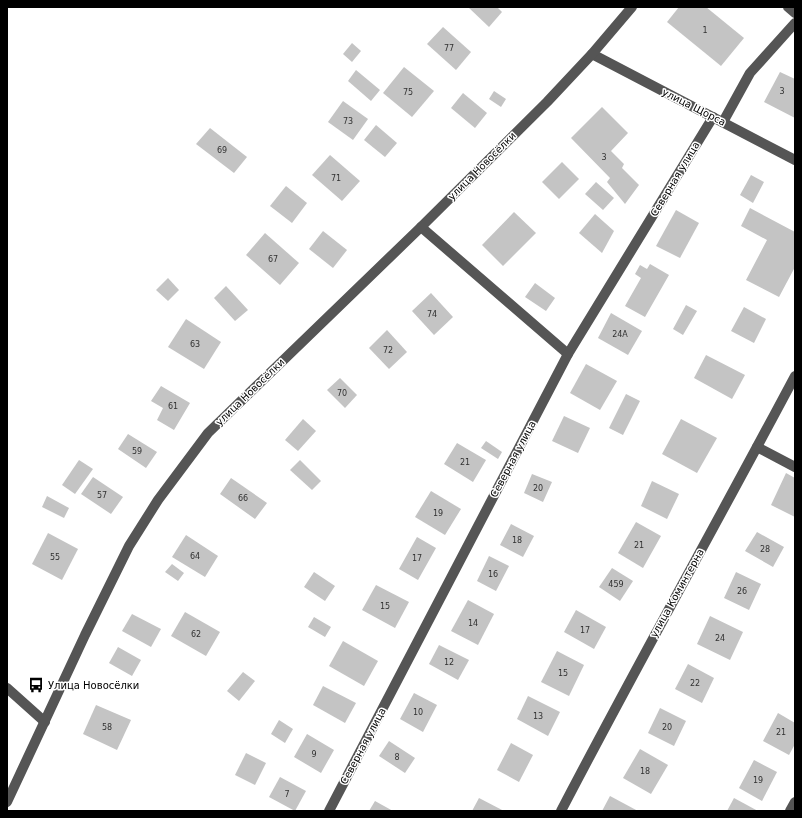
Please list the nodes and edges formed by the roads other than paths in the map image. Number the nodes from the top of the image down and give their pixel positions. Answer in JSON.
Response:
{"nodes":[{"id":1,"x":632,"y":7,"type":"edge"},
{"id":2,"x":788,"y":7,"type":"edge"},
{"id":3,"x":795,"y":13,"type":"edge"},
{"id":4,"x":795,"y":22,"type":"edge"},
{"id":5,"x":592,"y":54,"type":"junction"},
{"id":6,"x":713,"y":116,"type":"junction"},
{"id":7,"x":723,"y":122,"type":"junction"},
{"id":8,"x":795,"y":160,"type":"edge"},
{"id":9,"x":422,"y":227,"type":"junction"},
{"id":10,"x":568,"y":354,"type":"junction"},
{"id":11,"x":795,"y":376,"type":"edge"},
{"id":12,"x":757,"y":447,"type":"junction"},
{"id":13,"x":795,"y":467,"type":"edge"},
{"id":14,"x":7,"y":688,"type":"edge"},
{"id":15,"x":45,"y":722,"type":"junction"},
{"id":16,"x":7,"y":802,"type":"edge"},
{"id":17,"x":795,"y":802,"type":"edge"},
{"id":18,"x":329,"y":811,"type":"edge"},
{"id":19,"x":561,"y":811,"type":"edge"},
{"id":20,"x":790,"y":811,"type":"edge"}],
"edges":[{"from":1,"to":5,"type":"street","name":"улица Новосёлки"},
{"from":2,"to":3,"type":"street"},
{"from":4,"to":7,"type":"street"},
{"from":5,"to":6,"type":"street","name":"улица Щорса"},
{"from":5,"to":9,"type":"street","name":"улица Новосёлки"},
{"from":6,"to":7,"type":"street","name":"улица Щорса"},
{"from":6,"to":10,"type":"street","name":"Северная улица"},
{"from":7,"to":8,"type":"street","name":"улица Щорса"},
{"from":9,"to":10,"type":"street"},
{"from":9,"to":15,"type":"street","name":"улица Новосёлки"},
{"from":10,"to":18,"type":"street","name":"Северная улица"},
{"from":11,"to":12,"type":"street","name":"улица Коминтерна"},
{"from":12,"to":13,"type":"street"},
{"from":12,"to":19,"type":"street","name":"улица Коминтерна"},
{"from":14,"to":15,"type":"street"},
{"from":15,"to":16,"type":"street","name":"улица Новосёлки"},
{"from":17,"to":20,"type":"street"}]}
